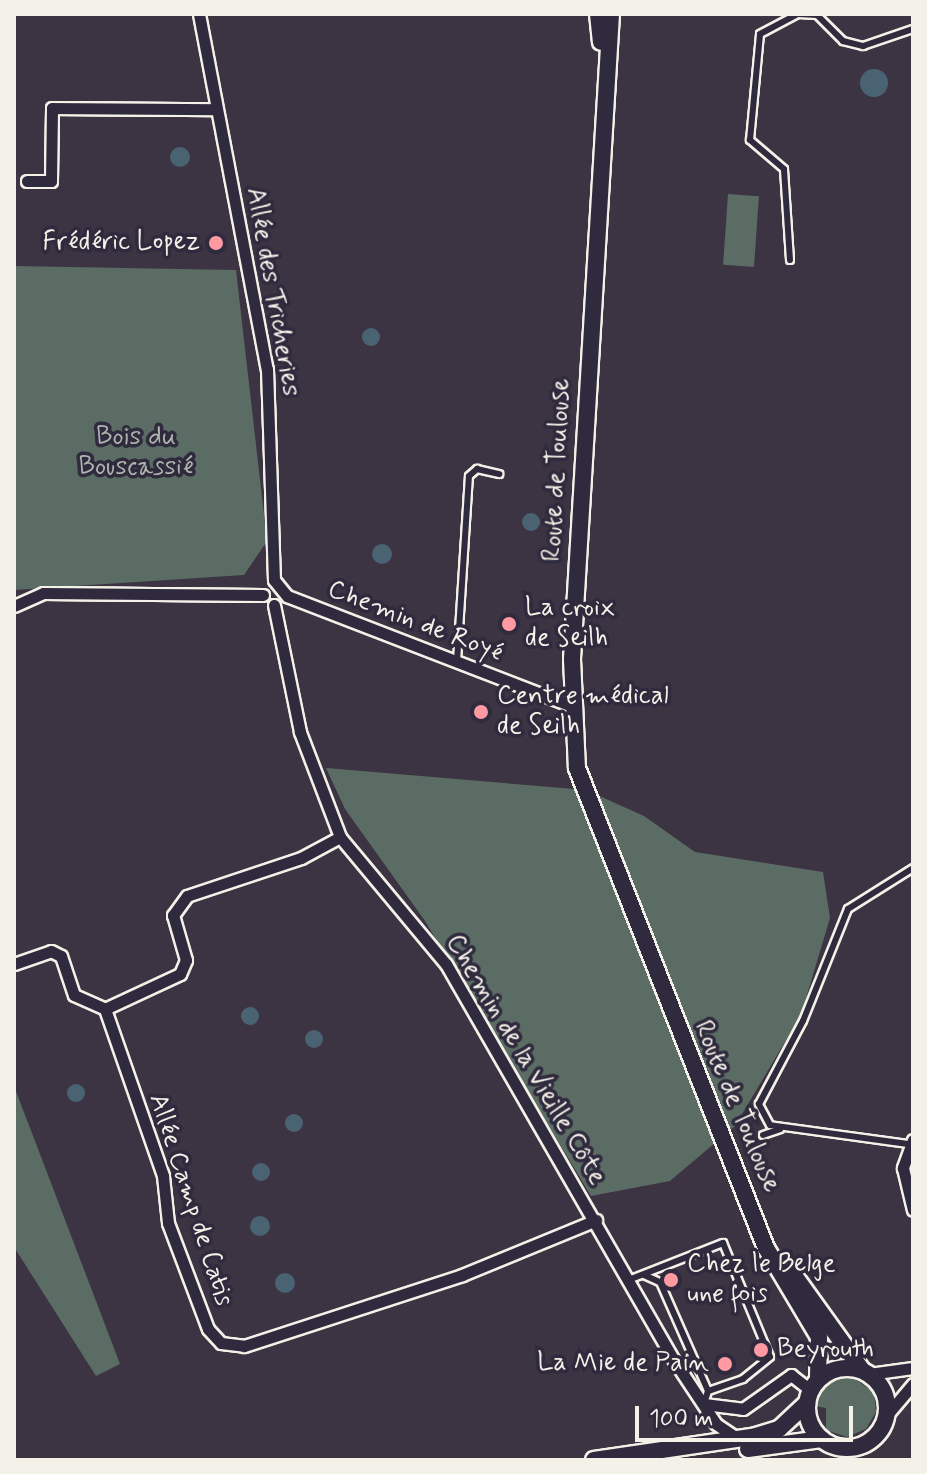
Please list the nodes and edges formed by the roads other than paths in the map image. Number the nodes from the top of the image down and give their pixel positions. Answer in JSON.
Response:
{"nodes":[{"id":1,"x":199,"y":14,"type":"edge"},
{"id":2,"x":598,"y":14,"type":"edge"},
{"id":3,"x":611,"y":14,"type":"edge"},
{"id":4,"x":811,"y":14,"type":"edge"},
{"id":5,"x":913,"y":29,"type":"edge"},
{"id":6,"x":603,"y":63,"type":"junction"},
{"id":7,"x":213,"y":109,"type":"junction"},
{"id":8,"x":27,"y":181,"type":"dead end"},
{"id":9,"x":790,"y":260,"type":"dead end"},
{"id":10,"x":499,"y":474,"type":"dead end"},
{"id":11,"x":274,"y":580,"type":"junction"},
{"id":12,"x":263,"y":595,"type":"junction"},
{"id":13,"x":287,"y":596,"type":"junction"},
{"id":14,"x":274,"y":605,"type":"junction"},
{"id":15,"x":14,"y":606,"type":"edge"},
{"id":16,"x":457,"y":661,"type":"junction"},
{"id":17,"x":572,"y":706,"type":"junction"},
{"id":18,"x":340,"y":837,"type":"junction"},
{"id":19,"x":913,"y":868,"type":"edge"},
{"id":20,"x":14,"y":964,"type":"edge"},
{"id":21,"x":105,"y":1009,"type":"junction"},
{"id":22,"x":784,"y":1128,"type":"junction"},
{"id":23,"x":763,"y":1135,"type":"dead end"},
{"id":24,"x":911,"y":1142,"type":"edge"},
{"id":25,"x":913,"y":1210,"type":"edge"},
{"id":26,"x":596,"y":1220,"type":"junction"},
{"id":27,"x":761,"y":1227,"type":"junction"},
{"id":28,"x":637,"y":1277,"type":"junction"},
{"id":29,"x":913,"y":1368,"type":"edge"},
{"id":30,"x":865,"y":1372,"type":"junction"},
{"id":31,"x":913,"y":1384,"type":"edge"},
{"id":32,"x":812,"y":1390,"type":"junction"},
{"id":33,"x":708,"y":1391,"type":"junction"},
{"id":34,"x":704,"y":1404,"type":"junction"},
{"id":35,"x":886,"y":1416,"type":"junction"},
{"id":36,"x":874,"y":1438,"type":"junction"},
{"id":37,"x":739,"y":1439,"type":"junction"},
{"id":38,"x":828,"y":1442,"type":"junction"},
{"id":39,"x":660,"y":1454,"type":"junction"},
{"id":40,"x":594,"y":1460,"type":"edge"},
{"id":41,"x":847,"y":1460,"type":"edge"},
{"id":42,"x":871,"y":1460,"type":"edge"}],
"edges":[{"from":1,"to":7,"type":"street","name":"Allée des Tricheries"},
{"from":2,"to":6,"type":"main road","name":"Route de Toulouse"},
{"from":3,"to":6,"type":"main road","name":"Route de Toulouse"},
{"from":4,"to":5,"type":"lane"},
{"from":4,"to":9,"type":"lane"},
{"from":6,"to":17,"type":"main road","name":"Route de Toulouse"},
{"from":7,"to":8,"type":"street"},
{"from":7,"to":11,"type":"street","name":"Allée des Tricheries"},
{"from":10,"to":16,"type":"lane"},
{"from":11,"to":12,"type":"street"},
{"from":11,"to":13,"type":"street"},
{"from":12,"to":14,"type":"street"},
{"from":12,"to":15,"type":"street"},
{"from":13,"to":14,"type":"street"},
{"from":13,"to":16,"type":"street","name":"Chemin de Royé"},
{"from":14,"to":18,"type":"street","name":"Chemin de la Vieille Côte"},
{"from":16,"to":17,"type":"street","name":"Chemin de Royé"},
{"from":17,"to":27,"type":"main road","name":"Route de Toulouse"},
{"from":18,"to":21,"type":"street"},
{"from":18,"to":26,"type":"street","name":"Chemin de la Vieille Côte"},
{"from":19,"to":22,"type":"lane"},
{"from":20,"to":21,"type":"street"},
{"from":21,"to":26,"type":"street","name":"Allée Camp de Catis"},
{"from":22,"to":23,"type":"lane"},
{"from":22,"to":24,"type":"lane"},
{"from":24,"to":25,"type":"street"},
{"from":26,"to":28,"type":"street","name":"Chemin de la Vieille Côte"},
{"from":27,"to":30,"type":"main road","name":"Route de Toulouse"},
{"from":27,"to":32,"type":"main road","name":"Route de Toulouse"},
{"from":28,"to":33,"type":"lane"},
{"from":28,"to":33,"type":"lane"},
{"from":28,"to":34,"type":"street","name":"Chemin de la Vieille Côte"},
{"from":29,"to":30,"type":"street"},
{"from":30,"to":32,"type":"main road"},
{"from":30,"to":35,"type":"main road"},
{"from":31,"to":35,"type":"street"},
{"from":32,"to":34,"type":"street"},
{"from":32,"to":37,"type":"main road"},
{"from":32,"to":38,"type":"main road"},
{"from":33,"to":34,"type":"lane"},
{"from":34,"to":37,"type":"street","name":"Chemin de la Vieille Côte"},
{"from":35,"to":36,"type":"main road"},
{"from":36,"to":38,"type":"main road"},
{"from":36,"to":42,"type":"main road"},
{"from":37,"to":39,"type":"main road"},
{"from":38,"to":39,"type":"main road"},
{"from":38,"to":41,"type":"main road"},
{"from":39,"to":40,"type":"main road"}]}
